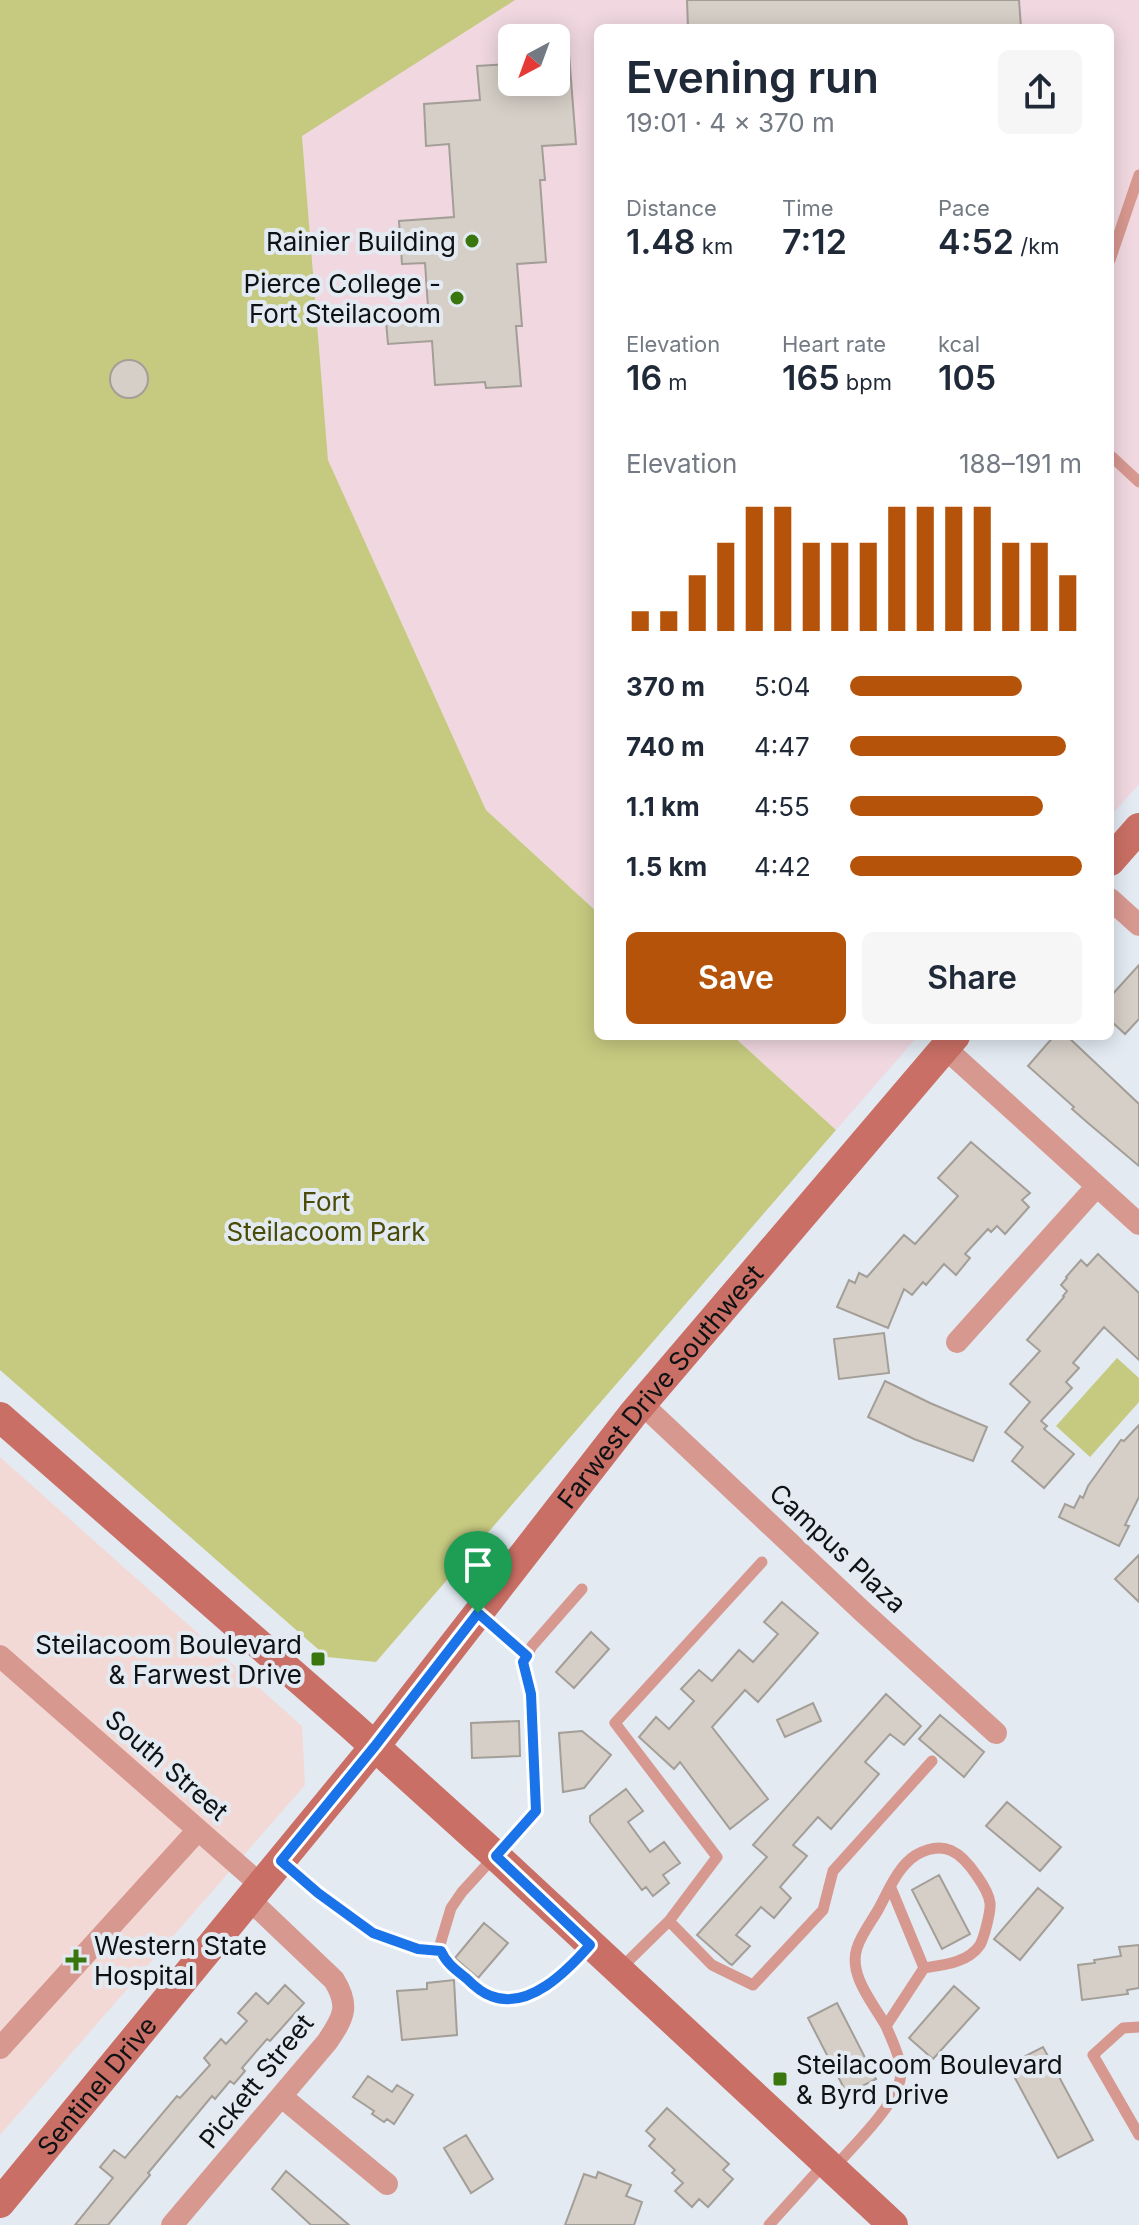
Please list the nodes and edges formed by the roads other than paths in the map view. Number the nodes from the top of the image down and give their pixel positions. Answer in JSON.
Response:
{"nodes":[{"id":1,"x":1139,"y":175,"type":"edge"},
{"id":2,"x":1114,"y":248,"type":"edge"},
{"id":3,"x":1114,"y":459,"type":"edge"},
{"id":4,"x":1139,"y":482,"type":"edge"},
{"id":5,"x":1139,"y":828,"type":"edge"},
{"id":6,"x":1114,"y":856,"type":"edge"},
{"id":7,"x":1114,"y":903,"type":"edge"},
{"id":8,"x":1139,"y":925,"type":"edge"},
{"id":9,"x":950,"y":1042,"type":"edge"},
{"id":10,"x":1097,"y":1186,"type":"junction"},
{"id":11,"x":1139,"y":1224,"type":"edge"},
{"id":12,"x":957,"y":1342,"type":"dead end"},
{"id":13,"x":642,"y":1404,"type":"junction"},
{"id":14,"x":0,"y":1417,"type":"edge"},
{"id":15,"x":762,"y":1562,"type":"dead end"},
{"id":16,"x":582,"y":1589,"type":"dead end"},
{"id":17,"x":478,"y":1613,"type":"junction"},
{"id":18,"x":0,"y":1656,"type":"edge"},
{"id":19,"x":527,"y":1656,"type":"junction"},
{"id":20,"x":996,"y":1733,"type":"dead end"},
{"id":21,"x":375,"y":1746,"type":"junction"},
{"id":22,"x":932,"y":1761,"type":"dead end"},
{"id":23,"x":198,"y":1830,"type":"junction"},
{"id":24,"x":496,"y":1856,"type":"junction"},
{"id":25,"x":281,"y":1861,"type":"junction"},
{"id":26,"x":891,"y":1888,"type":"junction"},
{"id":27,"x":256,"y":1892,"type":"junction"},
{"id":28,"x":669,"y":1921,"type":"junction"},
{"id":29,"x":590,"y":1945,"type":"junction"},
{"id":30,"x":441,"y":1951,"type":"junction"},
{"id":31,"x":924,"y":1968,"type":"junction"},
{"id":32,"x":618,"y":1971,"type":"junction"},
{"id":33,"x":886,"y":2026,"type":"junction"},
{"id":34,"x":1139,"y":2027,"type":"edge"},
{"id":35,"x":0,"y":2048,"type":"edge"},
{"id":36,"x":282,"y":2097,"type":"junction"},
{"id":37,"x":1139,"y":2135,"type":"edge"},
{"id":38,"x":829,"y":2166,"type":"junction"},
{"id":39,"x":387,"y":2184,"type":"dead end"},
{"id":40,"x":0,"y":2203,"type":"edge"},
{"id":41,"x":172,"y":2225,"type":"edge"},
{"id":42,"x":769,"y":2225,"type":"edge"},
{"id":43,"x":893,"y":2225,"type":"edge"}],
"edges":[{"from":1,"to":2,"type":"lane"},
{"from":3,"to":4,"type":"lane"},
{"from":5,"to":6,"type":"street"},
{"from":7,"to":8,"type":"street"},
{"from":9,"to":10,"type":"street"},
{"from":9,"to":13,"type":"street","name":"Farwest Drive Southwest"},
{"from":10,"to":11,"type":"street"},
{"from":10,"to":12,"type":"street"},
{"from":13,"to":17,"type":"street","name":"Farwest Drive Southwest"},
{"from":13,"to":20,"type":"street","name":"Campus Plaza"},
{"from":14,"to":21,"type":"street"},
{"from":15,"to":28,"type":"lane"},
{"from":16,"to":19,"type":"lane"},
{"from":17,"to":19,"type":"lane"},
{"from":17,"to":21,"type":"street","name":"Farwest Drive Southwest"},
{"from":18,"to":23,"type":"street","name":"South Street"},
{"from":19,"to":24,"type":"lane"},
{"from":21,"to":24,"type":"street"},
{"from":21,"to":25,"type":"street","name":"Sentinel Drive"},
{"from":22,"to":28,"type":"lane"},
{"from":23,"to":27,"type":"street","name":"South Street"},
{"from":23,"to":35,"type":"street"},
{"from":24,"to":29,"type":"street"},
{"from":24,"to":30,"type":"lane"},
{"from":25,"to":27,"type":"street","name":"Sentinel Drive"},
{"from":25,"to":30,"type":"lane"},
{"from":26,"to":31,"type":"lane"},
{"from":26,"to":31,"type":"lane"},
{"from":26,"to":33,"type":"lane"},
{"from":27,"to":36,"type":"street","name":"Pickett Street"},
{"from":27,"to":40,"type":"street","name":"Sentinel Drive"},
{"from":28,"to":32,"type":"lane"},
{"from":29,"to":30,"type":"lane"},
{"from":29,"to":32,"type":"street"},
{"from":31,"to":33,"type":"lane"},
{"from":32,"to":38,"type":"street"},
{"from":33,"to":38,"type":"lane"},
{"from":34,"to":37,"type":"lane"},
{"from":36,"to":39,"type":"street"},
{"from":36,"to":41,"type":"street","name":"Pickett Street"},
{"from":38,"to":42,"type":"lane"},
{"from":38,"to":43,"type":"street"}]}
